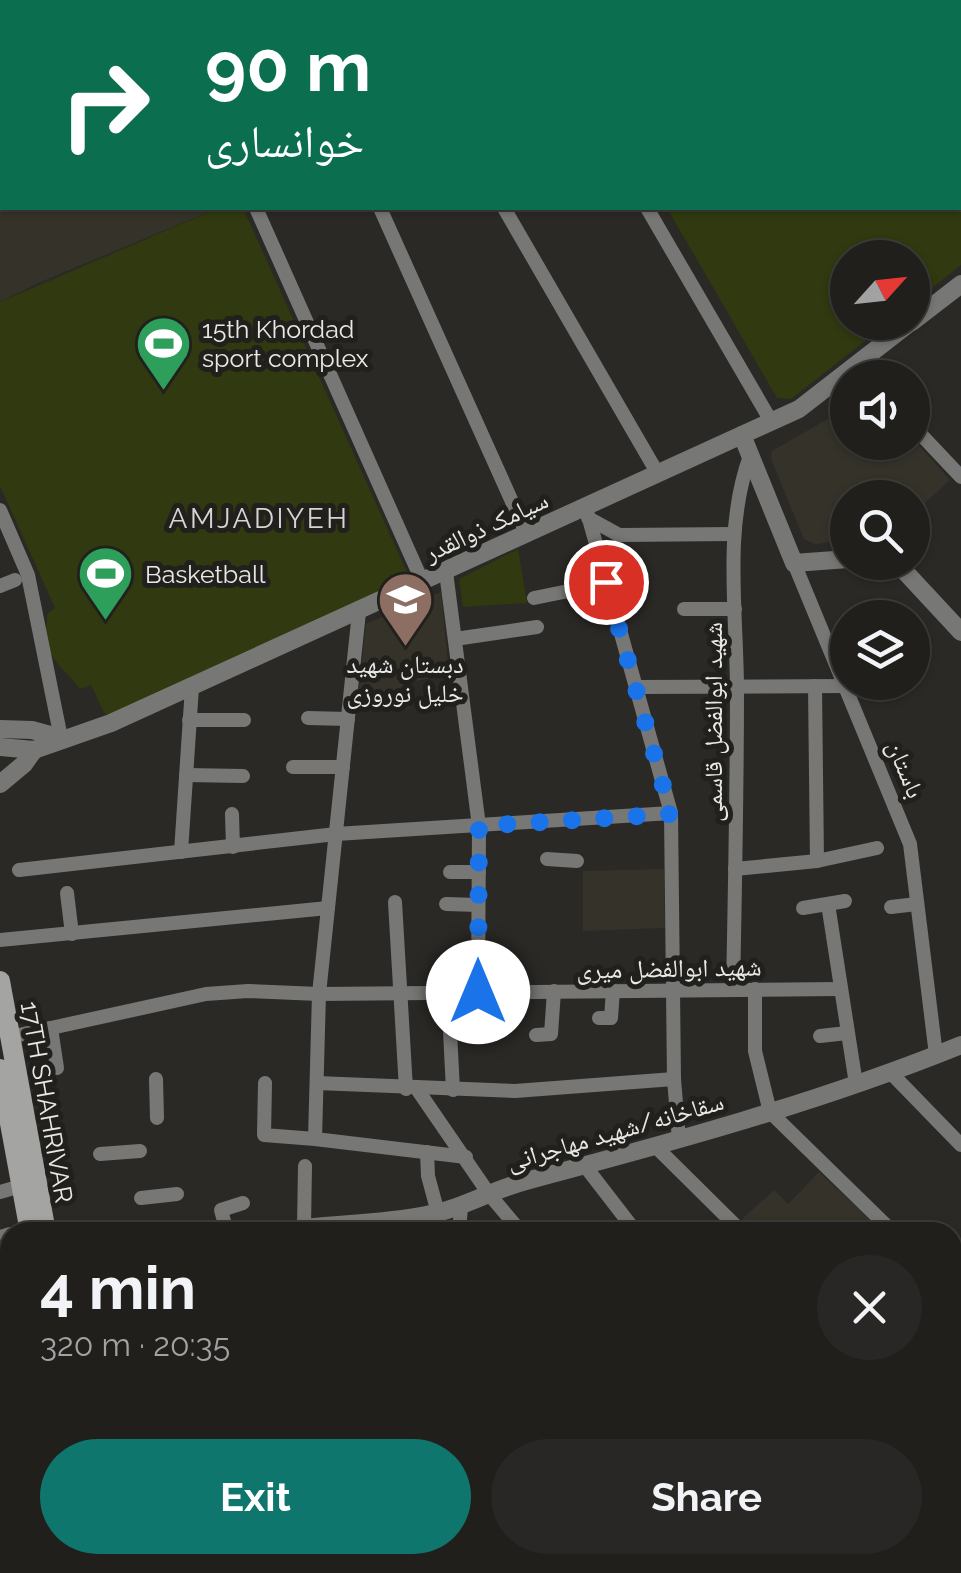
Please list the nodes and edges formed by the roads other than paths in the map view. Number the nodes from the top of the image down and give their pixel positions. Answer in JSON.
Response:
{"nodes":[{"id":1,"x":257,"y":210,"type":"edge"},
{"id":2,"x":381,"y":210,"type":"edge"},
{"id":3,"x":505,"y":210,"type":"edge"},
{"id":4,"x":648,"y":210,"type":"edge"},
{"id":5,"x":957,"y":294,"type":"edge"},
{"id":6,"x":930,"y":311,"type":"edge"},
{"id":7,"x":894,"y":340,"type":"edge"},
{"id":8,"x":873,"y":360,"type":"edge"},
{"id":9,"x":830,"y":390,"type":"edge"},
{"id":10,"x":770,"y":421,"type":"junction"},
{"id":11,"x":742,"y":435,"type":"junction"},
{"id":12,"x":930,"y":444,"type":"edge"},
{"id":13,"x":750,"y":456,"type":"junction"},
{"id":14,"x":658,"y":474,"type":"junction"},
{"id":15,"x":961,"y":477,"type":"edge"},
{"id":16,"x":0,"y":510,"type":"edge"},
{"id":17,"x":587,"y":513,"type":"junction"},
{"id":18,"x":734,"y":534,"type":"junction"},
{"id":19,"x":527,"y":535,"type":"junction"},
{"id":20,"x":830,"y":560,"type":"edge"},
{"id":21,"x":794,"y":563,"type":"junction"},
{"id":22,"x":446,"y":572,"type":"junction"},
{"id":23,"x":15,"y":580,"type":"dead end"},
{"id":24,"x":913,"y":580,"type":"edge"},
{"id":25,"x":422,"y":583,"type":"junction"},
{"id":26,"x":0,"y":586,"type":"edge"},
{"id":27,"x":593,"y":586,"type":"dead end"},
{"id":28,"x":534,"y":598,"type":"dead end"},
{"id":29,"x":684,"y":608,"type":"dead end"},
{"id":30,"x":736,"y":609,"type":"junction"},
{"id":31,"x":359,"y":612,"type":"junction"},
{"id":32,"x":537,"y":627,"type":"dead end"},
{"id":33,"x":961,"y":632,"type":"edge"},
{"id":34,"x":454,"y":639,"type":"junction"},
{"id":35,"x":830,"y":648,"type":"edge"},
{"id":36,"x":737,"y":686,"type":"junction"},
{"id":37,"x":816,"y":686,"type":"junction"},
{"id":38,"x":830,"y":686,"type":"edge"},
{"id":39,"x":192,"y":687,"type":"junction"},
{"id":40,"x":636,"y":687,"type":"junction"},
{"id":41,"x":852,"y":700,"type":"edge"},
{"id":42,"x":308,"y":718,"type":"dead end"},
{"id":43,"x":348,"y":719,"type":"junction"},
{"id":44,"x":190,"y":720,"type":"junction"},
{"id":45,"x":244,"y":720,"type":"dead end"},
{"id":46,"x":0,"y":729,"type":"edge"},
{"id":47,"x":62,"y":738,"type":"junction"},
{"id":48,"x":0,"y":747,"type":"edge"},
{"id":49,"x":34,"y":750,"type":"junction"},
{"id":50,"x":293,"y":767,"type":"dead end"},
{"id":51,"x":343,"y":767,"type":"junction"},
{"id":52,"x":186,"y":775,"type":"junction"},
{"id":53,"x":243,"y":776,"type":"dead end"},
{"id":54,"x":0,"y":784,"type":"edge"},
{"id":55,"x":232,"y":814,"type":"dead end"},
{"id":56,"x":671,"y":814,"type":"junction"},
{"id":57,"x":479,"y":826,"type":"junction"},
{"id":58,"x":336,"y":834,"type":"junction"},
{"id":59,"x":233,"y":847,"type":"junction"},
{"id":60,"x":877,"y":848,"type":"dead end"},
{"id":61,"x":181,"y":852,"type":"junction"},
{"id":62,"x":547,"y":860,"type":"dead end"},
{"id":63,"x":577,"y":861,"type":"dead end"},
{"id":64,"x":817,"y":861,"type":"junction"},
{"id":65,"x":735,"y":868,"type":"junction"},
{"id":66,"x":19,"y":870,"type":"dead end"},
{"id":67,"x":450,"y":872,"type":"dead end"},
{"id":68,"x":479,"y":872,"type":"junction"},
{"id":69,"x":67,"y":893,"type":"dead end"},
{"id":70,"x":845,"y":901,"type":"dead end"},
{"id":71,"x":395,"y":902,"type":"dead end"},
{"id":72,"x":446,"y":904,"type":"dead end"},
{"id":73,"x":828,"y":904,"type":"junction"},
{"id":74,"x":917,"y":904,"type":"junction"},
{"id":75,"x":478,"y":905,"type":"junction"},
{"id":76,"x":892,"y":907,"type":"dead end"},
{"id":77,"x":328,"y":908,"type":"junction"},
{"id":78,"x":803,"y":908,"type":"dead end"},
{"id":79,"x":72,"y":934,"type":"junction"},
{"id":80,"x":0,"y":940,"type":"edge"},
{"id":81,"x":0,"y":980,"type":"edge"},
{"id":82,"x":840,"y":988,"type":"junction"},
{"id":83,"x":755,"y":989,"type":"junction"},
{"id":84,"x":672,"y":990,"type":"junction"},
{"id":85,"x":733,"y":990,"type":"junction"},
{"id":86,"x":554,"y":991,"type":"junction"},
{"id":87,"x":614,"y":991,"type":"junction"},
{"id":88,"x":448,"y":992,"type":"junction"},
{"id":89,"x":478,"y":992,"type":"junction"},
{"id":90,"x":398,"y":993,"type":"junction"},
{"id":91,"x":320,"y":994,"type":"junction"},
{"id":92,"x":599,"y":1018,"type":"dead end"},
{"id":93,"x":51,"y":1028,"type":"junction"},
{"id":94,"x":847,"y":1033,"type":"junction"},
{"id":95,"x":536,"y":1035,"type":"dead end"},
{"id":96,"x":820,"y":1036,"type":"dead end"},
{"id":97,"x":10,"y":1037,"type":"junction"},
{"id":98,"x":961,"y":1046,"type":"edge"},
{"id":99,"x":936,"y":1056,"type":"junction"},
{"id":100,"x":56,"y":1068,"type":"dead end"},
{"id":101,"x":0,"y":1069,"type":"edge"},
{"id":102,"x":891,"y":1073,"type":"junction"},
{"id":103,"x":156,"y":1079,"type":"dead end"},
{"id":104,"x":674,"y":1079,"type":"junction"},
{"id":105,"x":317,"y":1082,"type":"junction"},
{"id":106,"x":264,"y":1083,"type":"dead end"},
{"id":107,"x":856,"y":1084,"type":"junction"},
{"id":108,"x":412,"y":1089,"type":"junction"},
{"id":109,"x":453,"y":1090,"type":"junction"},
{"id":110,"x":770,"y":1112,"type":"junction"},
{"id":111,"x":158,"y":1118,"type":"dead end"},
{"id":112,"x":316,"y":1139,"type":"junction"},
{"id":113,"x":679,"y":1140,"type":"junction"},
{"id":114,"x":961,"y":1145,"type":"edge"},
{"id":115,"x":656,"y":1147,"type":"junction"},
{"id":116,"x":140,"y":1151,"type":"dead end"},
{"id":117,"x":427,"y":1152,"type":"junction"},
{"id":118,"x":100,"y":1154,"type":"dead end"},
{"id":119,"x":466,"y":1157,"type":"junction"},
{"id":120,"x":305,"y":1166,"type":"dead end"},
{"id":121,"x":585,"y":1166,"type":"junction"},
{"id":122,"x":21,"y":1186,"type":"junction"},
{"id":123,"x":0,"y":1192,"type":"edge"},
{"id":124,"x":177,"y":1194,"type":"dead end"},
{"id":125,"x":489,"y":1194,"type":"junction"},
{"id":126,"x":141,"y":1198,"type":"dead end"},
{"id":127,"x":242,"y":1204,"type":"dead end"},
{"id":128,"x":461,"y":1207,"type":"junction"},
{"id":129,"x":438,"y":1212,"type":"junction"},
{"id":130,"x":25,"y":1222,"type":"edge"},
{"id":131,"x":25,"y":1222,"type":"edge"},
{"id":132,"x":224,"y":1222,"type":"edge"},
{"id":133,"x":310,"y":1222,"type":"edge"},
{"id":134,"x":411,"y":1222,"type":"edge"},
{"id":135,"x":460,"y":1222,"type":"edge"},
{"id":136,"x":513,"y":1222,"type":"edge"},
{"id":137,"x":628,"y":1222,"type":"edge"},
{"id":138,"x":732,"y":1222,"type":"edge"},
{"id":139,"x":883,"y":1222,"type":"edge"}],
"edges":[{"from":1,"to":25,"type":"street"},
{"from":2,"to":19,"type":"street"},
{"from":3,"to":14,"type":"street"},
{"from":4,"to":10,"type":"street"},
{"from":5,"to":6,"type":"street","name":"سیامک ذوالقدر"},
{"from":7,"to":8,"type":"street","name":"سیامک ذوالقدر"},
{"from":9,"to":10,"type":"street","name":"سیامک ذوالقدر"},
{"from":10,"to":11,"type":"street","name":"سیامک ذوالقدر"},
{"from":11,"to":13,"type":"street","name":"باستان"},
{"from":11,"to":14,"type":"street","name":"سیامک ذوالقدر"},
{"from":12,"to":15,"type":"street"},
{"from":13,"to":18,"type":"street","name":"شهید ابوالفضل قاسمی"},
{"from":13,"to":21,"type":"street","name":"باستان"},
{"from":14,"to":17,"type":"street","name":"سیامک ذوالقدر"},
{"from":16,"to":47,"type":"street"},
{"from":17,"to":18,"type":"street"},
{"from":17,"to":19,"type":"street","name":"سیامک ذوالقدر"},
{"from":17,"to":40,"type":"street"},
{"from":18,"to":30,"type":"street","name":"شهید ابوالفضل قاسمی"},
{"from":19,"to":22,"type":"street","name":"سیامک ذوالقدر"},
{"from":20,"to":21,"type":"street"},
{"from":21,"to":35,"type":"street","name":"باستان"},
{"from":22,"to":25,"type":"street","name":"سیامک ذوالقدر"},
{"from":22,"to":34,"type":"street"},
{"from":23,"to":26,"type":"street"},
{"from":24,"to":33,"type":"street"},
{"from":25,"to":31,"type":"street","name":"سیامک ذوالقدر"},
{"from":27,"to":28,"type":"street"},
{"from":29,"to":30,"type":"street"},
{"from":30,"to":36,"type":"street","name":"شهید ابوالفضل قاسمی"},
{"from":31,"to":39,"type":"street","name":"سیامک ذوالقدر"},
{"from":31,"to":43,"type":"street"},
{"from":32,"to":34,"type":"street"},
{"from":34,"to":57,"type":"street"},
{"from":36,"to":37,"type":"street"},
{"from":36,"to":40,"type":"street"},
{"from":36,"to":65,"type":"street","name":"شهید ابوالفضل قاسمی"},
{"from":37,"to":38,"type":"street"},
{"from":37,"to":64,"type":"street"},
{"from":39,"to":44,"type":"street"},
{"from":39,"to":47,"type":"street","name":"سیامک ذوالقدر"},
{"from":40,"to":56,"type":"street"},
{"from":41,"to":74,"type":"street","name":"باستان"},
{"from":42,"to":43,"type":"street"},
{"from":43,"to":51,"type":"street"},
{"from":44,"to":45,"type":"street"},
{"from":44,"to":52,"type":"street"},
{"from":46,"to":47,"type":"street","name":"سیامک ذوالقدر"},
{"from":47,"to":49,"type":"street","name":"سیامک ذوالقدر"},
{"from":48,"to":49,"type":"street","name":"سیامک ذوالقدر"},
{"from":49,"to":54,"type":"street"},
{"from":50,"to":51,"type":"street"},
{"from":51,"to":58,"type":"street"},
{"from":52,"to":53,"type":"street"},
{"from":52,"to":61,"type":"street"},
{"from":55,"to":59,"type":"street"},
{"from":56,"to":57,"type":"street"},
{"from":56,"to":84,"type":"street"},
{"from":57,"to":58,"type":"street"},
{"from":57,"to":68,"type":"street"},
{"from":58,"to":59,"type":"street"},
{"from":58,"to":77,"type":"street"},
{"from":59,"to":61,"type":"street"},
{"from":60,"to":64,"type":"street"},
{"from":61,"to":66,"type":"street"},
{"from":62,"to":63,"type":"street"},
{"from":64,"to":65,"type":"street"},
{"from":65,"to":85,"type":"street","name":"شهید ابوالفضل قاسمی"},
{"from":67,"to":68,"type":"street"},
{"from":68,"to":75,"type":"street"},
{"from":69,"to":79,"type":"street"},
{"from":70,"to":73,"type":"street"},
{"from":71,"to":90,"type":"street"},
{"from":72,"to":75,"type":"street"},
{"from":73,"to":78,"type":"street"},
{"from":73,"to":82,"type":"street"},
{"from":74,"to":76,"type":"street"},
{"from":74,"to":99,"type":"street","name":"باستان"},
{"from":75,"to":89,"type":"street"},
{"from":77,"to":79,"type":"street"},
{"from":77,"to":91,"type":"street"},
{"from":79,"to":80,"type":"street"},
{"from":81,"to":97,"type":"main road","name":"17TH SHAHRIVAR"},
{"from":82,"to":83,"type":"street","name":"شهید ابوالفضل میری"},
{"from":82,"to":94,"type":"street"},
{"from":83,"to":85,"type":"street","name":"شهید ابوالفضل میری"},
{"from":83,"to":110,"type":"street"},
{"from":84,"to":85,"type":"street","name":"شهید ابوالفضل میری"},
{"from":84,"to":87,"type":"street","name":"شهید ابوالفضل میری"},
{"from":84,"to":104,"type":"street"},
{"from":86,"to":87,"type":"street","name":"شهید ابوالفضل میری"},
{"from":86,"to":89,"type":"street","name":"شهید ابوالفضل میری"},
{"from":86,"to":95,"type":"street"},
{"from":87,"to":92,"type":"street"},
{"from":88,"to":89,"type":"street","name":"شهید ابوالفضل میری"},
{"from":88,"to":90,"type":"street","name":"شهید ابوالفضل میری"},
{"from":88,"to":109,"type":"street"},
{"from":90,"to":91,"type":"street","name":"شهید ابوالفضل میری"},
{"from":90,"to":108,"type":"street"},
{"from":91,"to":93,"type":"street","name":"شهید ابوالفضل میری"},
{"from":91,"to":105,"type":"street"},
{"from":93,"to":97,"type":"street","name":"شهید ابوالفضل میری"},
{"from":93,"to":100,"type":"street"},
{"from":94,"to":96,"type":"street"},
{"from":94,"to":107,"type":"street"},
{"from":97,"to":130,"type":"main road","name":"17TH SHAHRIVAR"},
{"from":98,"to":99,"type":"street","name":"سقاخانه/شهید مهاجرانی"},
{"from":99,"to":102,"type":"street","name":"سقاخانه/شهید مهاجرانی"},
{"from":101,"to":122,"type":"main road","name":"17TH SHAHRIVAR"},
{"from":102,"to":107,"type":"street","name":"سقاخانه/شهید مهاجرانی"},
{"from":102,"to":114,"type":"street"},
{"from":103,"to":111,"type":"street"},
{"from":104,"to":109,"type":"street"},
{"from":104,"to":113,"type":"street"},
{"from":105,"to":108,"type":"street"},
{"from":105,"to":112,"type":"street"},
{"from":106,"to":112,"type":"street"},
{"from":107,"to":110,"type":"street","name":"سقاخانه/شهید مهاجرانی"},
{"from":108,"to":109,"type":"street"},
{"from":108,"to":119,"type":"street"},
{"from":110,"to":113,"type":"street","name":"سقاخانه/شهید مهاجرانی"},
{"from":110,"to":139,"type":"street"},
{"from":112,"to":117,"type":"street"},
{"from":113,"to":115,"type":"street","name":"سقاخانه/شهید مهاجرانی"},
{"from":115,"to":121,"type":"street","name":"سقاخانه/شهید مهاجرانی"},
{"from":115,"to":138,"type":"street"},
{"from":116,"to":118,"type":"street"},
{"from":117,"to":119,"type":"street"},
{"from":117,"to":129,"type":"street"},
{"from":119,"to":125,"type":"street"},
{"from":120,"to":133,"type":"street"},
{"from":121,"to":125,"type":"street","name":"سقاخانه/شهید مهاجرانی"},
{"from":121,"to":137,"type":"street"},
{"from":122,"to":123,"type":"street"},
{"from":122,"to":131,"type":"main road","name":"17TH SHAHRIVAR"},
{"from":124,"to":126,"type":"street"},
{"from":125,"to":128,"type":"street","name":"سقاخانه/شهید مهاجرانی"},
{"from":125,"to":136,"type":"street"},
{"from":127,"to":132,"type":"street"},
{"from":128,"to":129,"type":"street","name":"سقاخانه/شهید مهاجرانی"},
{"from":128,"to":135,"type":"street"},
{"from":129,"to":134,"type":"street","name":"سقاخانه/شهید مهاجرانی"}]}
